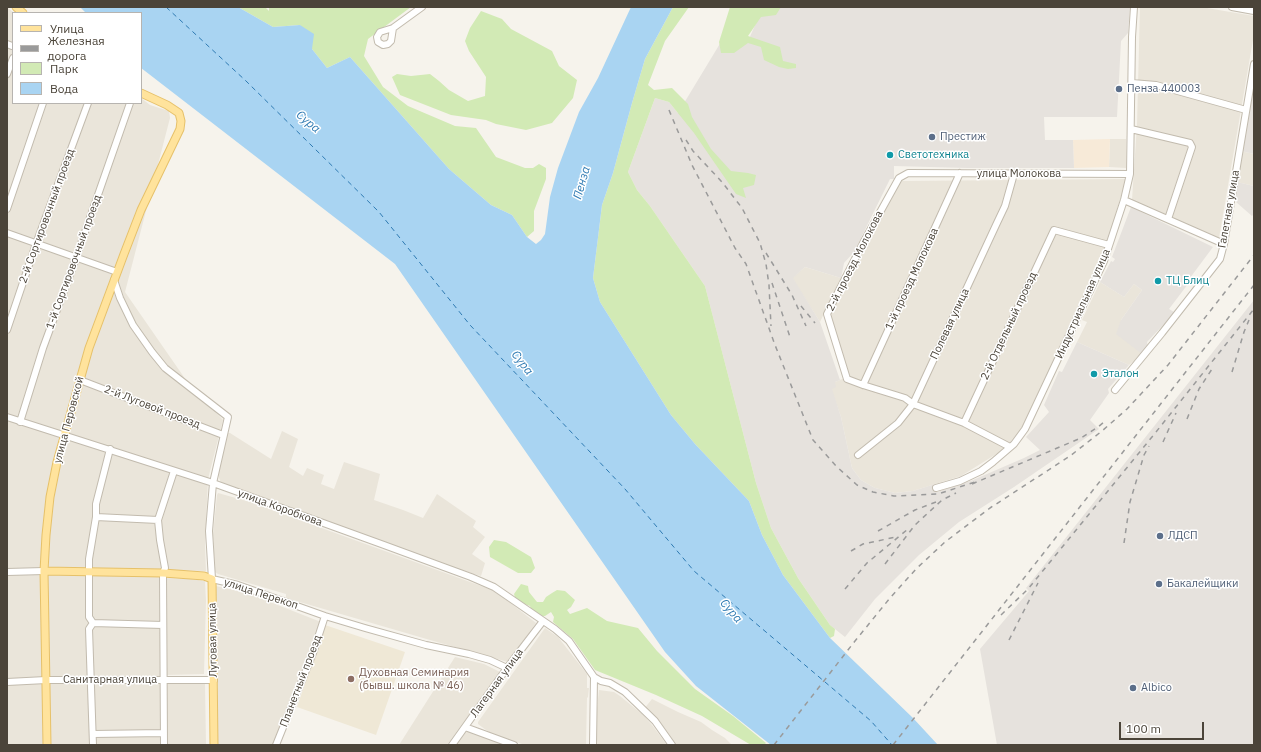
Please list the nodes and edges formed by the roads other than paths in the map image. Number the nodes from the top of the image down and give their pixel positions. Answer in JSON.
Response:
{"nodes":[{"id":1,"x":422,"y":7,"type":"edge"},
{"id":2,"x":1134,"y":7,"type":"edge"},
{"id":3,"x":1232,"y":7,"type":"edge"},
{"id":4,"x":1254,"y":11,"type":"edge"},
{"id":5,"x":393,"y":28,"type":"junction"},
{"id":6,"x":12,"y":61,"type":"edge"},
{"id":7,"x":1254,"y":64,"type":"edge"},
{"id":8,"x":7,"y":74,"type":"edge"},
{"id":9,"x":1132,"y":83,"type":"junction"},
{"id":10,"x":142,"y":93,"type":"edge"},
{"id":11,"x":43,"y":104,"type":"edge"},
{"id":12,"x":88,"y":104,"type":"edge"},
{"id":13,"x":130,"y":104,"type":"edge"},
{"id":14,"x":1246,"y":110,"type":"junction"},
{"id":15,"x":1131,"y":129,"type":"junction"},
{"id":16,"x":908,"y":173,"type":"joint"},
{"id":17,"x":960,"y":173,"type":"junction"},
{"id":18,"x":1014,"y":174,"type":"junction"},
{"id":19,"x":1130,"y":174,"type":"junction"},
{"id":20,"x":1124,"y":200,"type":"junction"},
{"id":21,"x":7,"y":209,"type":"edge"},
{"id":22,"x":1168,"y":219,"type":"junction"},
{"id":23,"x":7,"y":234,"type":"edge"},
{"id":24,"x":36,"y":244,"type":"junction"},
{"id":25,"x":1224,"y":244,"type":"junction"},
{"id":26,"x":1109,"y":245,"type":"junction"},
{"id":27,"x":76,"y":258,"type":"junction"},
{"id":28,"x":117,"y":272,"type":"junction"},
{"id":29,"x":114,"y":280,"type":"junction"},
{"id":30,"x":7,"y":330,"type":"edge"},
{"id":31,"x":80,"y":380,"type":"junction"},
{"id":32,"x":863,"y":385,"type":"junction"},
{"id":33,"x":1115,"y":390,"type":"dead end"},
{"id":34,"x":913,"y":404,"type":"junction"},
{"id":35,"x":7,"y":417,"type":"edge"},
{"id":36,"x":20,"y":422,"type":"junction"},
{"id":37,"x":964,"y":423,"type":"junction"},
{"id":38,"x":223,"y":435,"type":"junction"},
{"id":39,"x":64,"y":436,"type":"junction"},
{"id":40,"x":1010,"y":447,"type":"junction"},
{"id":41,"x":110,"y":449,"type":"junction"},
{"id":42,"x":858,"y":455,"type":"dead end"},
{"id":43,"x":174,"y":471,"type":"junction"},
{"id":44,"x":213,"y":483,"type":"junction"},
{"id":45,"x":936,"y":488,"type":"dead end"},
{"id":46,"x":96,"y":517,"type":"junction"},
{"id":47,"x":158,"y":520,"type":"junction"},
{"id":48,"x":44,"y":571,"type":"junction"},
{"id":49,"x":7,"y":572,"type":"edge"},
{"id":50,"x":89,"y":572,"type":"junction"},
{"id":51,"x":163,"y":573,"type":"junction"},
{"id":52,"x":212,"y":579,"type":"junction"},
{"id":53,"x":325,"y":616,"type":"junction"},
{"id":54,"x":543,"y":622,"type":"junction"},
{"id":55,"x":93,"y":623,"type":"junction"},
{"id":56,"x":163,"y":625,"type":"junction"},
{"id":57,"x":507,"y":668,"type":"junction"},
{"id":58,"x":594,"y":677,"type":"junction"},
{"id":59,"x":46,"y":680,"type":"junction"},
{"id":60,"x":90,"y":680,"type":"junction"},
{"id":61,"x":164,"y":680,"type":"junction"},
{"id":62,"x":214,"y":680,"type":"junction"},
{"id":63,"x":7,"y":682,"type":"edge"},
{"id":64,"x":465,"y":727,"type":"junction"},
{"id":65,"x":164,"y":733,"type":"junction"},
{"id":66,"x":93,"y":734,"type":"junction"},
{"id":67,"x":47,"y":745,"type":"edge"},
{"id":68,"x":93,"y":745,"type":"edge"},
{"id":69,"x":164,"y":745,"type":"edge"},
{"id":70,"x":214,"y":745,"type":"edge"},
{"id":71,"x":276,"y":745,"type":"edge"},
{"id":72,"x":452,"y":745,"type":"edge"},
{"id":73,"x":514,"y":745,"type":"edge"},
{"id":74,"x":593,"y":745,"type":"edge"},
{"id":75,"x":672,"y":745,"type":"edge"}],
"edges":[{"from":1,"to":5,"type":"street"},
{"from":2,"to":9,"type":"street","name":"Индустриальная улица"},
{"from":3,"to":4,"type":"street"},
{"from":5,"to":5,"type":"street"},
{"from":6,"to":8,"type":"street"},
{"from":7,"to":14,"type":"street","name":"Галетная улица"},
{"from":9,"to":14,"type":"street"},
{"from":9,"to":15,"type":"street","name":"Индустриальная улица"},
{"from":10,"to":28,"type":"main road","name":"улица Перовской"},
{"from":11,"to":21,"type":"street"},
{"from":12,"to":24,"type":"street","name":"2-й Сортировочный проезд"},
{"from":13,"to":27,"type":"street","name":"1-й Сортировочный проезд"},
{"from":14,"to":25,"type":"street","name":"Галетная улица"},
{"from":15,"to":19,"type":"street","name":"Индустриальная улица"},
{"from":15,"to":22,"type":"street"},
{"from":16,"to":17,"type":"street","name":"улица Молокова"},
{"from":16,"to":32,"type":"street","name":"2-й проезд Молокова"},
{"from":17,"to":18,"type":"street","name":"улица Молокова"},
{"from":17,"to":32,"type":"street","name":"1-й проезд Молокова"},
{"from":18,"to":19,"type":"street","name":"улица Молокова"},
{"from":18,"to":34,"type":"street","name":"Полевая улица"},
{"from":19,"to":20,"type":"street","name":"Индустриальная улица"},
{"from":20,"to":22,"type":"street"},
{"from":20,"to":26,"type":"street","name":"Индустриальная улица"},
{"from":22,"to":25,"type":"street"},
{"from":23,"to":24,"type":"street"},
{"from":24,"to":27,"type":"street"},
{"from":24,"to":30,"type":"street","name":"2-й Сортировочный проезд"},
{"from":25,"to":33,"type":"street","name":"Галетная улица"},
{"from":26,"to":37,"type":"street","name":"2-й Отдельный проезд"},
{"from":26,"to":40,"type":"street","name":"Индустриальная улица"},
{"from":27,"to":28,"type":"street"},
{"from":27,"to":36,"type":"street","name":"1-й Сортировочный проезд"},
{"from":28,"to":29,"type":"main road","name":"улица Перовской"},
{"from":29,"to":31,"type":"main road","name":"улица Перовской"},
{"from":29,"to":38,"type":"street","name":"Луговая улица"},
{"from":31,"to":38,"type":"street","name":"2-й Луговой проезд"},
{"from":31,"to":39,"type":"main road","name":"улица Перовской"},
{"from":32,"to":34,"type":"street"},
{"from":34,"to":37,"type":"street"},
{"from":34,"to":42,"type":"street","name":"Полевая улица"},
{"from":35,"to":36,"type":"street","name":"улица Коробкова"},
{"from":36,"to":39,"type":"street","name":"улица Коробкова"},
{"from":37,"to":40,"type":"street"},
{"from":38,"to":44,"type":"street","name":"Луговая улица"},
{"from":39,"to":41,"type":"street","name":"улица Коробкова"},
{"from":39,"to":48,"type":"main road","name":"улица Перовской"},
{"from":40,"to":45,"type":"street","name":"Индустриальная улица"},
{"from":41,"to":43,"type":"street","name":"улица Коробкова"},
{"from":41,"to":46,"type":"street"},
{"from":43,"to":44,"type":"street","name":"улица Коробкова"},
{"from":43,"to":47,"type":"street"},
{"from":44,"to":52,"type":"street","name":"Луговая улица"},
{"from":44,"to":54,"type":"street","name":"улица Коробкова"},
{"from":46,"to":47,"type":"street"},
{"from":46,"to":50,"type":"street"},
{"from":47,"to":51,"type":"street"},
{"from":48,"to":49,"type":"street","name":"улица Перекоп"},
{"from":48,"to":50,"type":"main road","name":"улица Перекоп"},
{"from":48,"to":59,"type":"main road","name":"улица Перовской"},
{"from":50,"to":51,"type":"main road","name":"улица Перекоп"},
{"from":50,"to":55,"type":"street"},
{"from":51,"to":52,"type":"main road","name":"улица Перекоп"},
{"from":51,"to":56,"type":"street"},
{"from":52,"to":53,"type":"street","name":"улица Перекоп"},
{"from":52,"to":62,"type":"main road","name":"Луговая улица"},
{"from":53,"to":57,"type":"street","name":"улица Перекоп"},
{"from":53,"to":71,"type":"street","name":"Планетный проезд"},
{"from":54,"to":57,"type":"street","name":"Лагерная улица"},
{"from":54,"to":58,"type":"street","name":"улица Коробкова"},
{"from":55,"to":56,"type":"street"},
{"from":55,"to":60,"type":"street"},
{"from":56,"to":61,"type":"street"},
{"from":57,"to":64,"type":"street","name":"Лагерная улица"},
{"from":58,"to":74,"type":"street"},
{"from":58,"to":75,"type":"street"},
{"from":59,"to":60,"type":"street","name":"Санитарная улица"},
{"from":59,"to":63,"type":"street","name":"Санитарная улица"},
{"from":59,"to":67,"type":"main road","name":"улица Перовской"},
{"from":60,"to":61,"type":"street","name":"Санитарная улица"},
{"from":60,"to":66,"type":"street"},
{"from":61,"to":62,"type":"street","name":"Санитарная улица"},
{"from":61,"to":65,"type":"street"},
{"from":62,"to":70,"type":"main road","name":"Луговая улица"},
{"from":64,"to":72,"type":"street","name":"Лагерная улица"},
{"from":64,"to":73,"type":"street"},
{"from":65,"to":66,"type":"street"},
{"from":65,"to":69,"type":"street"},
{"from":66,"to":68,"type":"street"}]}
